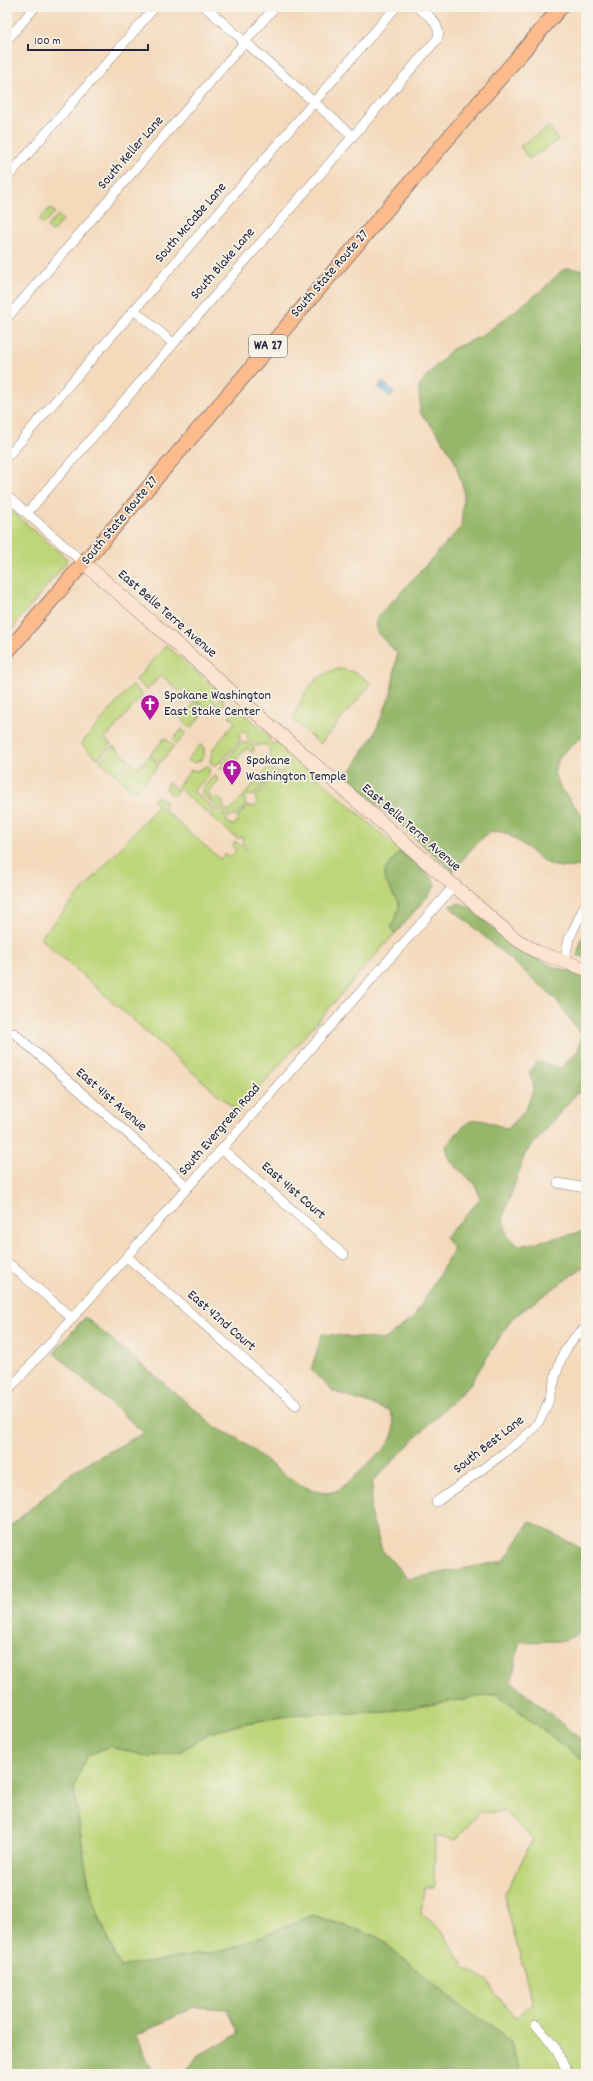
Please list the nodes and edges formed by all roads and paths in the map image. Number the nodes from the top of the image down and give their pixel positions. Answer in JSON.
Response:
{"nodes":[{"id":1,"x":35,"y":7,"type":"edge"},
{"id":2,"x":155,"y":7,"type":"edge"},
{"id":3,"x":205,"y":7,"type":"edge"},
{"id":4,"x":275,"y":7,"type":"edge"},
{"id":5,"x":396,"y":7,"type":"edge"},
{"id":6,"x":417,"y":7,"type":"edge"},
{"id":7,"x":561,"y":7,"type":"edge"},
{"id":8,"x":7,"y":40,"type":"edge"},
{"id":9,"x":246,"y":42,"type":"junction"},
{"id":10,"x":313,"y":103,"type":"junction"},
{"id":11,"x":352,"y":136,"type":"junction"},
{"id":12,"x":7,"y":178,"type":"edge"},
{"id":13,"x":134,"y":310,"type":"junction"},
{"id":14,"x":7,"y":318,"type":"edge"},
{"id":15,"x":173,"y":343,"type":"junction"},
{"id":16,"x":7,"y":457,"type":"edge"},
{"id":17,"x":7,"y":496,"type":"edge"},
{"id":18,"x":27,"y":513,"type":"junction"},
{"id":19,"x":84,"y":563,"type":"junction"},
{"id":20,"x":7,"y":652,"type":"edge"},
{"id":21,"x":454,"y":886,"type":"junction"},
{"id":22,"x":586,"y":903,"type":"edge"},
{"id":23,"x":564,"y":962,"type":"junction"},
{"id":24,"x":586,"y":969,"type":"edge"},
{"id":25,"x":14,"y":1034,"type":"dead end"},
{"id":26,"x":222,"y":1149,"type":"junction"},
{"id":27,"x":558,"y":1183,"type":"dead end"},
{"id":28,"x":188,"y":1187,"type":"junction"},
{"id":29,"x":586,"y":1188,"type":"edge"},
{"id":30,"x":344,"y":1255,"type":"dead end"},
{"id":31,"x":127,"y":1257,"type":"junction"},
{"id":32,"x":7,"y":1262,"type":"edge"},
{"id":33,"x":72,"y":1318,"type":"junction"},
{"id":34,"x":586,"y":1328,"type":"edge"},
{"id":35,"x":7,"y":1392,"type":"edge"},
{"id":36,"x":296,"y":1405,"type":"dead end"},
{"id":37,"x":436,"y":1502,"type":"dead end"},
{"id":38,"x":536,"y":2025,"type":"dead end"},
{"id":39,"x":569,"y":2074,"type":"edge"}],
"edges":[{"from":1,"to":8,"type":"street"},
{"from":2,"to":12,"type":"street"},
{"from":3,"to":9,"type":"street"},
{"from":4,"to":9,"type":"street","name":"South Keller Lane"},
{"from":5,"to":10,"type":"street","name":"South McCabe Lane"},
{"from":6,"to":11,"type":"street","name":"South Blake Lane"},
{"from":7,"to":19,"type":"main road","name":"South State Route 27","number":"WA 27"},
{"from":9,"to":10,"type":"street"},
{"from":9,"to":14,"type":"street","name":"South Keller Lane"},
{"from":10,"to":11,"type":"street"},
{"from":10,"to":13,"type":"street","name":"South McCabe Lane"},
{"from":11,"to":15,"type":"street","name":"South Blake Lane"},
{"from":13,"to":15,"type":"street"},
{"from":13,"to":16,"type":"street","name":"South McCabe Lane"},
{"from":15,"to":18,"type":"street","name":"South Blake Lane"},
{"from":17,"to":18,"type":"street"},
{"from":18,"to":19,"type":"street"},
{"from":19,"to":20,"type":"main road","name":"South State Route 27","number":"WA 27"},
{"from":19,"to":21,"type":"street","name":"East Belle Terre Avenue"},
{"from":21,"to":23,"type":"street","name":"East Belle Terre Avenue"},
{"from":21,"to":26,"type":"street","name":"South Evergreen Road"},
{"from":22,"to":23,"type":"street"},
{"from":23,"to":24,"type":"street","name":"East Belle Terre Avenue"},
{"from":25,"to":28,"type":"street","name":"East 41st Avenue"},
{"from":26,"to":28,"type":"street","name":"South Evergreen Road"},
{"from":26,"to":30,"type":"street","name":"East 41st Court"},
{"from":27,"to":29,"type":"street"},
{"from":28,"to":31,"type":"street","name":"South Evergreen Road"},
{"from":31,"to":33,"type":"street","name":"South Evergreen Road"},
{"from":31,"to":36,"type":"street","name":"East 42nd Court"},
{"from":32,"to":33,"type":"street"},
{"from":33,"to":35,"type":"street","name":"South Evergreen Road"},
{"from":34,"to":37,"type":"street","name":"South Best Lane"},
{"from":38,"to":39,"type":"street"}]}
